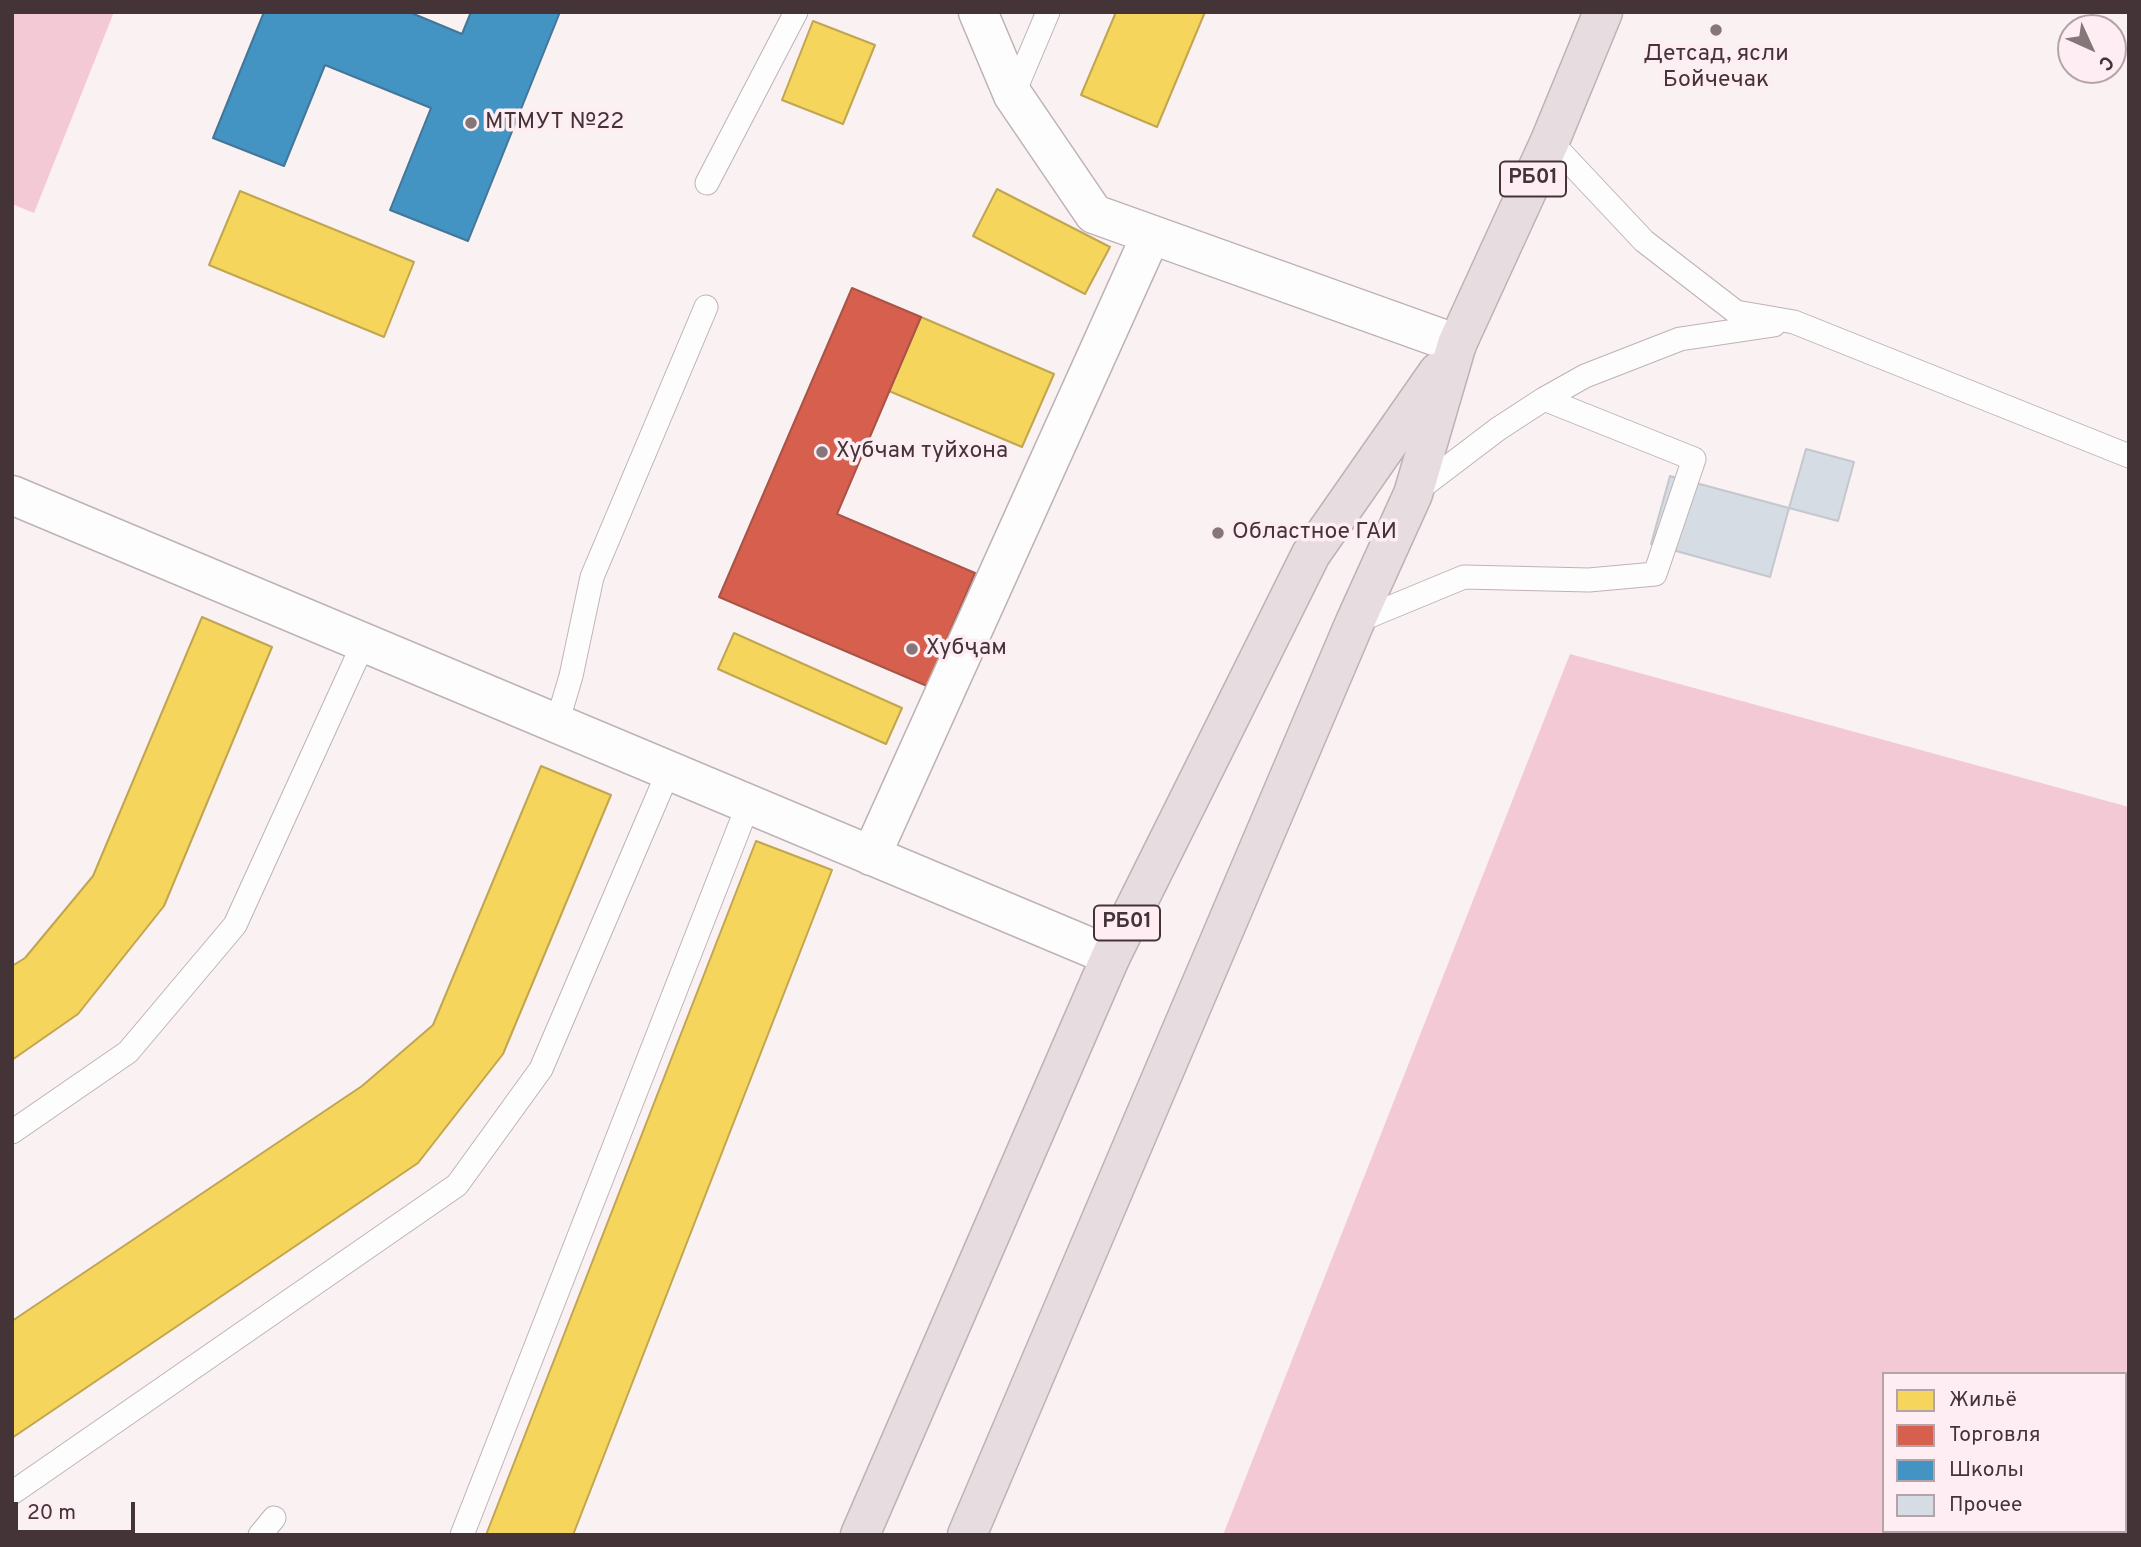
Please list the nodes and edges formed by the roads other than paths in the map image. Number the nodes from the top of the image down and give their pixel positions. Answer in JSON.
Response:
{"nodes":[{"id":1,"x":796,"y":12,"type":"edge"},
{"id":2,"x":978,"y":12,"type":"edge"},
{"id":3,"x":1048,"y":12,"type":"edge"},
{"id":4,"x":1603,"y":12,"type":"edge"},
{"id":5,"x":1013,"y":95,"type":"junction"},
{"id":6,"x":1550,"y":141,"type":"junction"},
{"id":7,"x":707,"y":183,"type":"dead end"},
{"id":8,"x":1151,"y":235,"type":"junction"},
{"id":9,"x":706,"y":307,"type":"dead end"},
{"id":10,"x":1794,"y":322,"type":"junction"},
{"id":11,"x":1457,"y":344,"type":"junction"},
{"id":12,"x":1544,"y":399,"type":"junction"},
{"id":13,"x":2129,"y":456,"type":"edge"},
{"id":14,"x":1413,"y":494,"type":"junction"},
{"id":15,"x":12,"y":495,"type":"edge"},
{"id":16,"x":1355,"y":622,"type":"junction"},
{"id":17,"x":364,"y":642,"type":"junction"},
{"id":18,"x":557,"y":723,"type":"junction"},
{"id":19,"x":669,"y":770,"type":"junction"},
{"id":20,"x":748,"y":805,"type":"junction"},
{"id":21,"x":871,"y":856,"type":"junction"},
{"id":22,"x":1111,"y":956,"type":"junction"},
{"id":23,"x":12,"y":1132,"type":"edge"},
{"id":24,"x":12,"y":1493,"type":"edge"},
{"id":25,"x":461,"y":1535,"type":"edge"},
{"id":26,"x":860,"y":1535,"type":"edge"},
{"id":27,"x":967,"y":1535,"type":"edge"}],
"edges":[{"from":1,"to":7,"type":"lane"},
{"from":2,"to":5,"type":"street"},
{"from":3,"to":5,"type":"lane"},
{"from":4,"to":6,"type":"highway","number":"РБ01"},
{"from":5,"to":8,"type":"street"},
{"from":6,"to":10,"type":"lane"},
{"from":6,"to":11,"type":"highway","number":"РБ01"},
{"from":8,"to":11,"type":"street"},
{"from":8,"to":21,"type":"street"},
{"from":9,"to":18,"type":"lane"},
{"from":10,"to":12,"type":"lane"},
{"from":10,"to":13,"type":"lane"},
{"from":11,"to":14,"type":"highway","number":"РБ01"},
{"from":11,"to":22,"type":"highway","number":"РБ01"},
{"from":12,"to":14,"type":"lane"},
{"from":12,"to":16,"type":"lane"},
{"from":14,"to":16,"type":"highway","number":"РБ01"},
{"from":15,"to":17,"type":"street"},
{"from":16,"to":27,"type":"highway","number":"РБ01"},
{"from":17,"to":18,"type":"street"},
{"from":17,"to":23,"type":"lane"},
{"from":18,"to":19,"type":"street"},
{"from":19,"to":20,"type":"street"},
{"from":19,"to":24,"type":"lane"},
{"from":20,"to":21,"type":"street"},
{"from":20,"to":25,"type":"lane"},
{"from":21,"to":22,"type":"street"},
{"from":22,"to":26,"type":"highway","number":"РБ01"}]}
